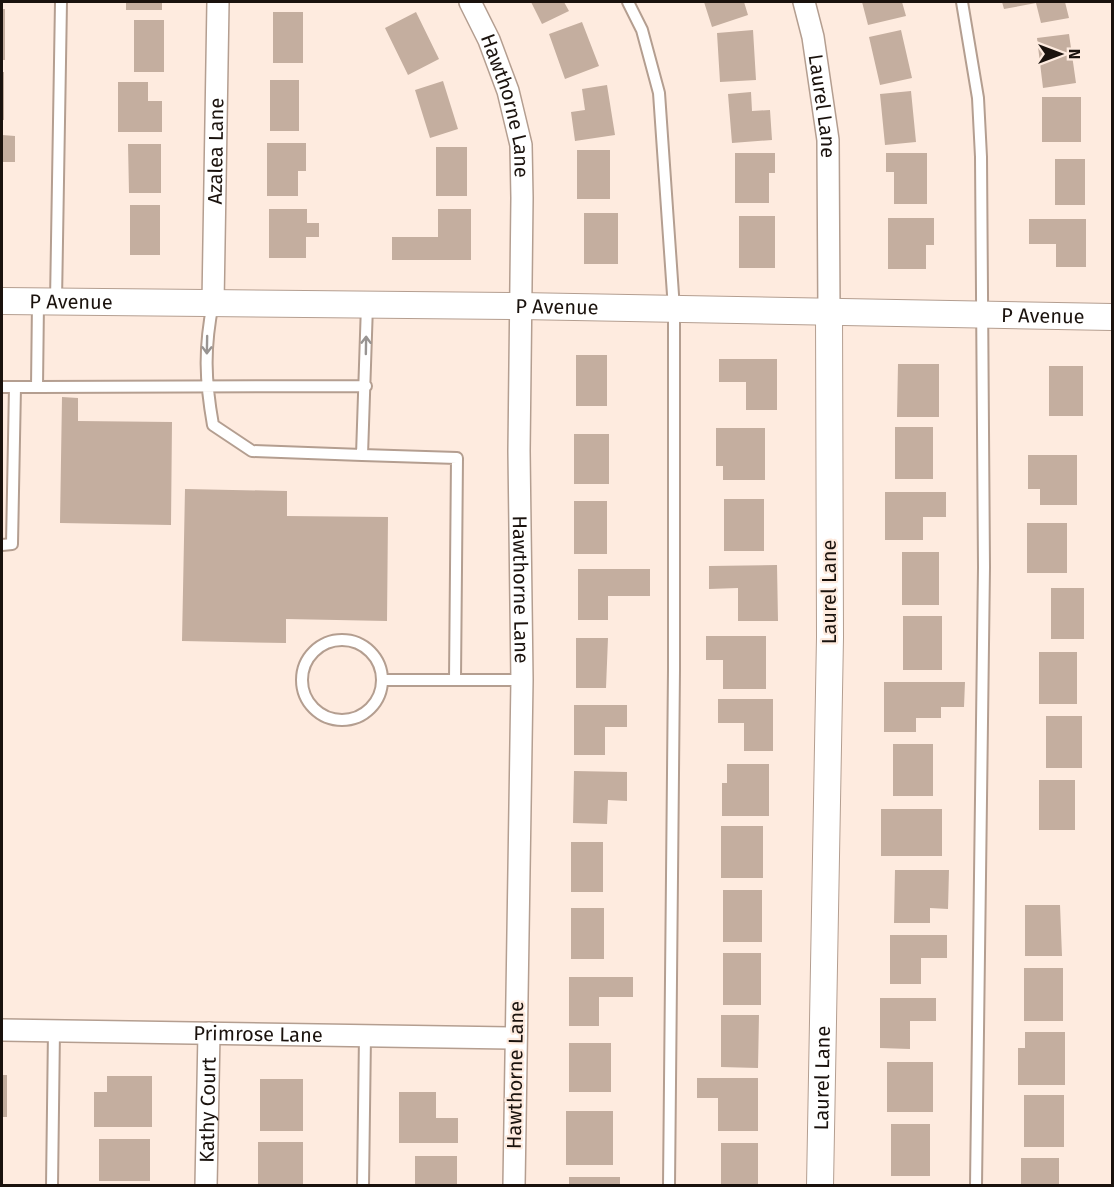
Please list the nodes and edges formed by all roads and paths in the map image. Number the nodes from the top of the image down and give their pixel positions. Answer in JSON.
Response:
{"nodes":[{"id":1,"x":61,"y":2,"type":"edge"},
{"id":2,"x":218,"y":2,"type":"edge"},
{"id":3,"x":471,"y":2,"type":"edge"},
{"id":4,"x":628,"y":2,"type":"edge"},
{"id":5,"x":804,"y":2,"type":"edge"},
{"id":6,"x":962,"y":2,"type":"edge"},
{"id":7,"x":2,"y":301,"type":"edge"},
{"id":8,"x":47,"y":302,"type":"junction"},
{"id":9,"x":213,"y":303,"type":"junction"},
{"id":10,"x":367,"y":305,"type":"junction"},
{"id":11,"x":520,"y":306,"type":"junction"},
{"id":12,"x":674,"y":309,"type":"junction"},
{"id":13,"x":829,"y":312,"type":"junction"},
{"id":14,"x":983,"y":315,"type":"junction"},
{"id":15,"x":1113,"y":317,"type":"edge"},
{"id":16,"x":366,"y":386,"type":"junction"},
{"id":17,"x":2,"y":387,"type":"edge"},
{"id":18,"x":15,"y":387,"type":"junction"},
{"id":19,"x":37,"y":387,"type":"junction"},
{"id":20,"x":206,"y":387,"type":"junction"},
{"id":21,"x":362,"y":455,"type":"junction"},
{"id":22,"x":2,"y":545,"type":"edge"},
{"id":23,"x":382,"y":680,"type":"junction"},
{"id":24,"x":455,"y":680,"type":"junction"},
{"id":25,"x":522,"y":680,"type":"junction"},
{"id":26,"x":2,"y":1030,"type":"edge"},
{"id":27,"x":54,"y":1030,"type":"junction"},
{"id":28,"x":209,"y":1033,"type":"junction"},
{"id":29,"x":365,"y":1035,"type":"junction"},
{"id":30,"x":516,"y":1038,"type":"junction"},
{"id":31,"x":52,"y":1185,"type":"edge"},
{"id":32,"x":206,"y":1185,"type":"edge"},
{"id":33,"x":363,"y":1185,"type":"edge"},
{"id":34,"x":514,"y":1185,"type":"edge"},
{"id":35,"x":669,"y":1185,"type":"edge"},
{"id":36,"x":820,"y":1185,"type":"edge"},
{"id":37,"x":976,"y":1185,"type":"edge"}],
"edges":[{"from":1,"to":8,"type":"lane"},
{"from":2,"to":9,"type":"street","name":"Azalea Lane"},
{"from":3,"to":11,"type":"street","name":"Hawthorne Lane"},
{"from":4,"to":12,"type":"lane"},
{"from":5,"to":13,"type":"street","name":"Laurel Lane"},
{"from":6,"to":14,"type":"lane"},
{"from":7,"to":8,"type":"street","name":"P Avenue"},
{"from":8,"to":9,"type":"street","name":"P Avenue"},
{"from":8,"to":19,"type":"lane"},
{"from":9,"to":10,"type":"street","name":"P Avenue"},
{"from":9,"to":20,"type":"lane","one_way":true},
{"from":10,"to":11,"type":"street","name":"P Avenue"},
{"from":16,"to":10,"type":"lane","one_way":true},
{"from":11,"to":12,"type":"street","name":"P Avenue"},
{"from":11,"to":25,"type":"street","name":"Hawthorne Lane"},
{"from":12,"to":13,"type":"street","name":"P Avenue"},
{"from":12,"to":35,"type":"lane"},
{"from":13,"to":14,"type":"street","name":"P Avenue"},
{"from":13,"to":36,"type":"street","name":"Laurel Lane"},
{"from":14,"to":15,"type":"street","name":"P Avenue"},
{"from":14,"to":37,"type":"lane"},
{"from":16,"to":20,"type":"lane"},
{"from":16,"to":21,"type":"lane"},
{"from":17,"to":18,"type":"lane"},
{"from":18,"to":19,"type":"lane"},
{"from":18,"to":22,"type":"lane"},
{"from":19,"to":20,"type":"lane"},
{"from":20,"to":21,"type":"lane"},
{"from":21,"to":24,"type":"lane"},
{"from":23,"to":23,"type":"lane"},
{"from":23,"to":24,"type":"lane"},
{"from":24,"to":25,"type":"lane"},
{"from":25,"to":30,"type":"street","name":"Hawthorne Lane"},
{"from":26,"to":27,"type":"street","name":"Primrose Lane"},
{"from":27,"to":28,"type":"street","name":"Primrose Lane"},
{"from":27,"to":31,"type":"lane"},
{"from":28,"to":29,"type":"street","name":"Primrose Lane"},
{"from":28,"to":32,"type":"street","name":"Kathy Court"},
{"from":29,"to":30,"type":"street","name":"Primrose Lane"},
{"from":29,"to":33,"type":"lane"},
{"from":30,"to":34,"type":"street","name":"Hawthorne Lane"}]}
